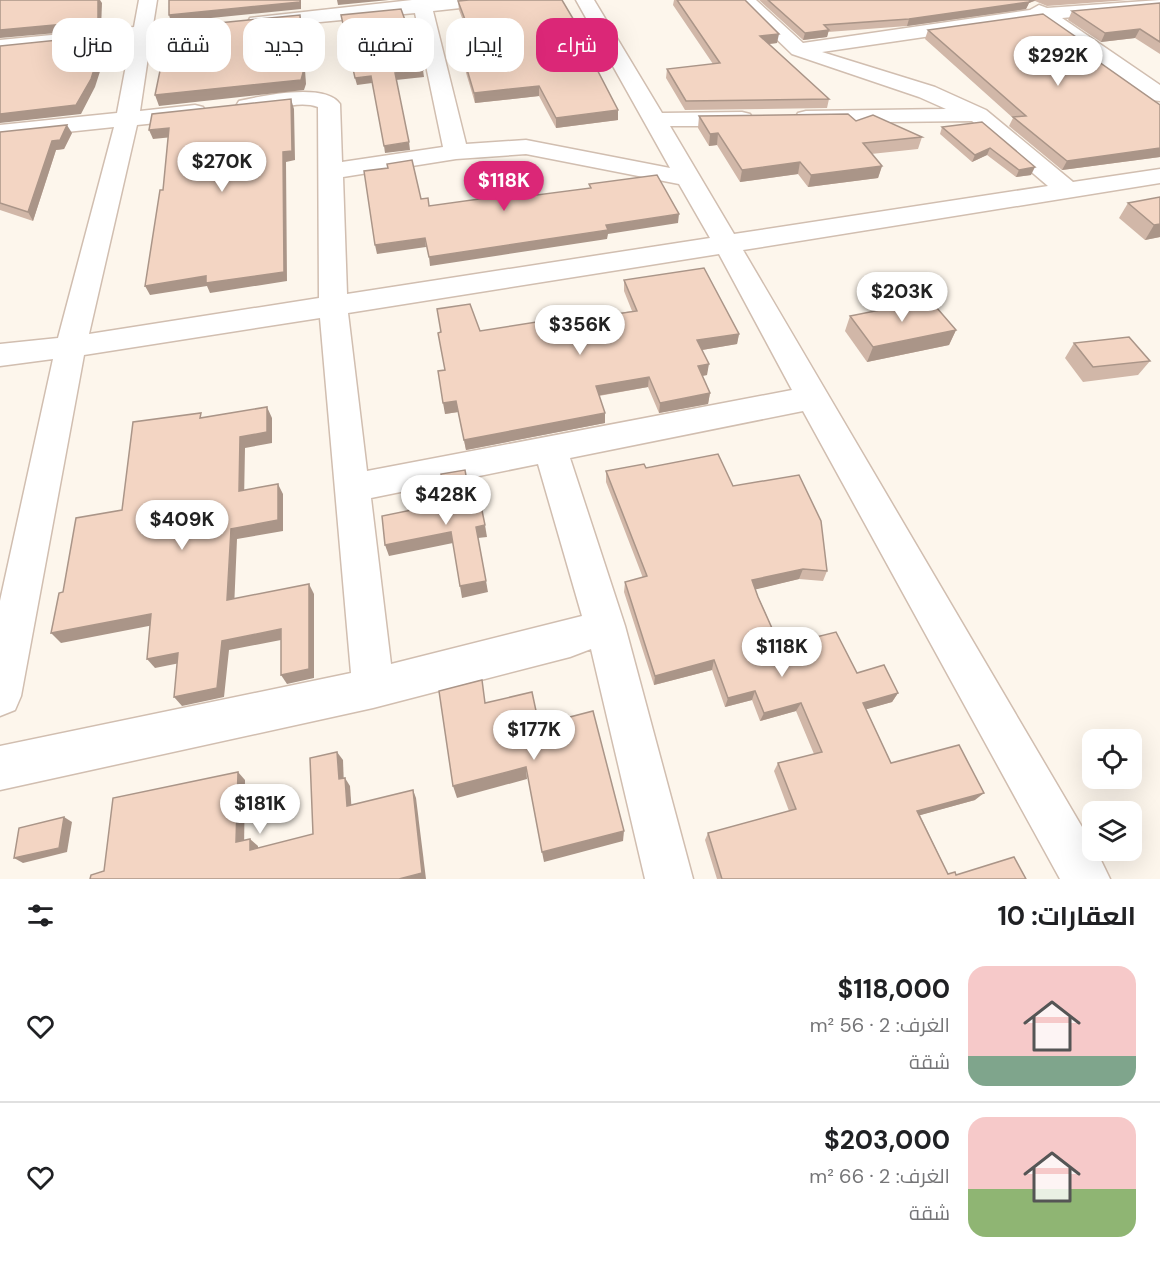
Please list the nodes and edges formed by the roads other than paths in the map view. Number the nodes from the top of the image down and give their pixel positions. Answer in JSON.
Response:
{"nodes":[{"id":1,"x":148,"y":0,"type":"edge"},
{"id":2,"x":488,"y":0,"type":"edge"},
{"id":3,"x":585,"y":0,"type":"edge"},
{"id":4,"x":745,"y":0,"type":"edge"},
{"id":5,"x":1024,"y":0,"type":"edge"},
{"id":6,"x":422,"y":3,"type":"edge"},
{"id":7,"x":1160,"y":4,"type":"edge"},
{"id":8,"x":1044,"y":14,"type":"junction"},
{"id":9,"x":236,"y":24,"type":"edge"},
{"id":10,"x":143,"y":32,"type":"junction"},
{"id":11,"x":146,"y":32,"type":"edge"},
{"id":12,"x":0,"y":46,"type":"edge"},
{"id":13,"x":799,"y":50,"type":"junction"},
{"id":14,"x":1160,"y":95,"type":"edge"},
{"id":15,"x":978,"y":115,"type":"junction"},
{"id":16,"x":127,"y":120,"type":"junction"},
{"id":17,"x":653,"y":120,"type":"junction"},
{"id":18,"x":0,"y":132,"type":"edge"},
{"id":19,"x":456,"y":152,"type":"junction"},
{"id":20,"x":332,"y":171,"type":"junction"},
{"id":21,"x":1160,"y":176,"type":"edge"},
{"id":22,"x":687,"y":178,"type":"junction"},
{"id":23,"x":1067,"y":190,"type":"junction"},
{"id":24,"x":726,"y":243,"type":"junction"},
{"id":25,"x":333,"y":306,"type":"junction"},
{"id":26,"x":71,"y":347,"type":"junction"},
{"id":27,"x":0,"y":355,"type":"edge"},
{"id":28,"x":812,"y":398,"type":"junction"},
{"id":29,"x":550,"y":449,"type":"junction"},
{"id":30,"x":350,"y":488,"type":"junction"},
{"id":31,"x":605,"y":626,"type":"junction"},
{"id":32,"x":374,"y":688,"type":"junction"},
{"id":33,"x":0,"y":696,"type":"edge"},
{"id":34,"x":0,"y":768,"type":"edge"},
{"id":35,"x":669,"y":879,"type":"edge"},
{"id":36,"x":1086,"y":879,"type":"edge"}],
"edges":[{"from":1,"to":10,"type":"street"},
{"from":2,"to":6,"type":"street"},
{"from":3,"to":17,"type":"street"},
{"from":4,"to":13,"type":"street"},
{"from":5,"to":8,"type":"street"},
{"from":6,"to":9,"type":"street"},
{"from":6,"to":19,"type":"street"},
{"from":7,"to":8,"type":"street"},
{"from":8,"to":13,"type":"street"},
{"from":8,"to":14,"type":"street"},
{"from":10,"to":11,"type":"street"},
{"from":10,"to":12,"type":"street"},
{"from":10,"to":16,"type":"street"},
{"from":13,"to":15,"type":"street"},
{"from":15,"to":17,"type":"street"},
{"from":15,"to":23,"type":"street"},
{"from":16,"to":18,"type":"street"},
{"from":16,"to":20,"type":"street"},
{"from":16,"to":26,"type":"street"},
{"from":17,"to":22,"type":"street"},
{"from":19,"to":20,"type":"street"},
{"from":19,"to":22,"type":"street"},
{"from":20,"to":25,"type":"street"},
{"from":21,"to":23,"type":"street"},
{"from":22,"to":24,"type":"street"},
{"from":23,"to":24,"type":"street"},
{"from":24,"to":25,"type":"street"},
{"from":24,"to":28,"type":"street"},
{"from":25,"to":26,"type":"street"},
{"from":25,"to":30,"type":"street"},
{"from":26,"to":27,"type":"street"},
{"from":26,"to":33,"type":"street"},
{"from":28,"to":29,"type":"street"},
{"from":28,"to":36,"type":"street"},
{"from":29,"to":30,"type":"street"},
{"from":29,"to":31,"type":"street"},
{"from":30,"to":32,"type":"street"},
{"from":31,"to":32,"type":"street"},
{"from":31,"to":35,"type":"street"},
{"from":32,"to":34,"type":"street"}]}
